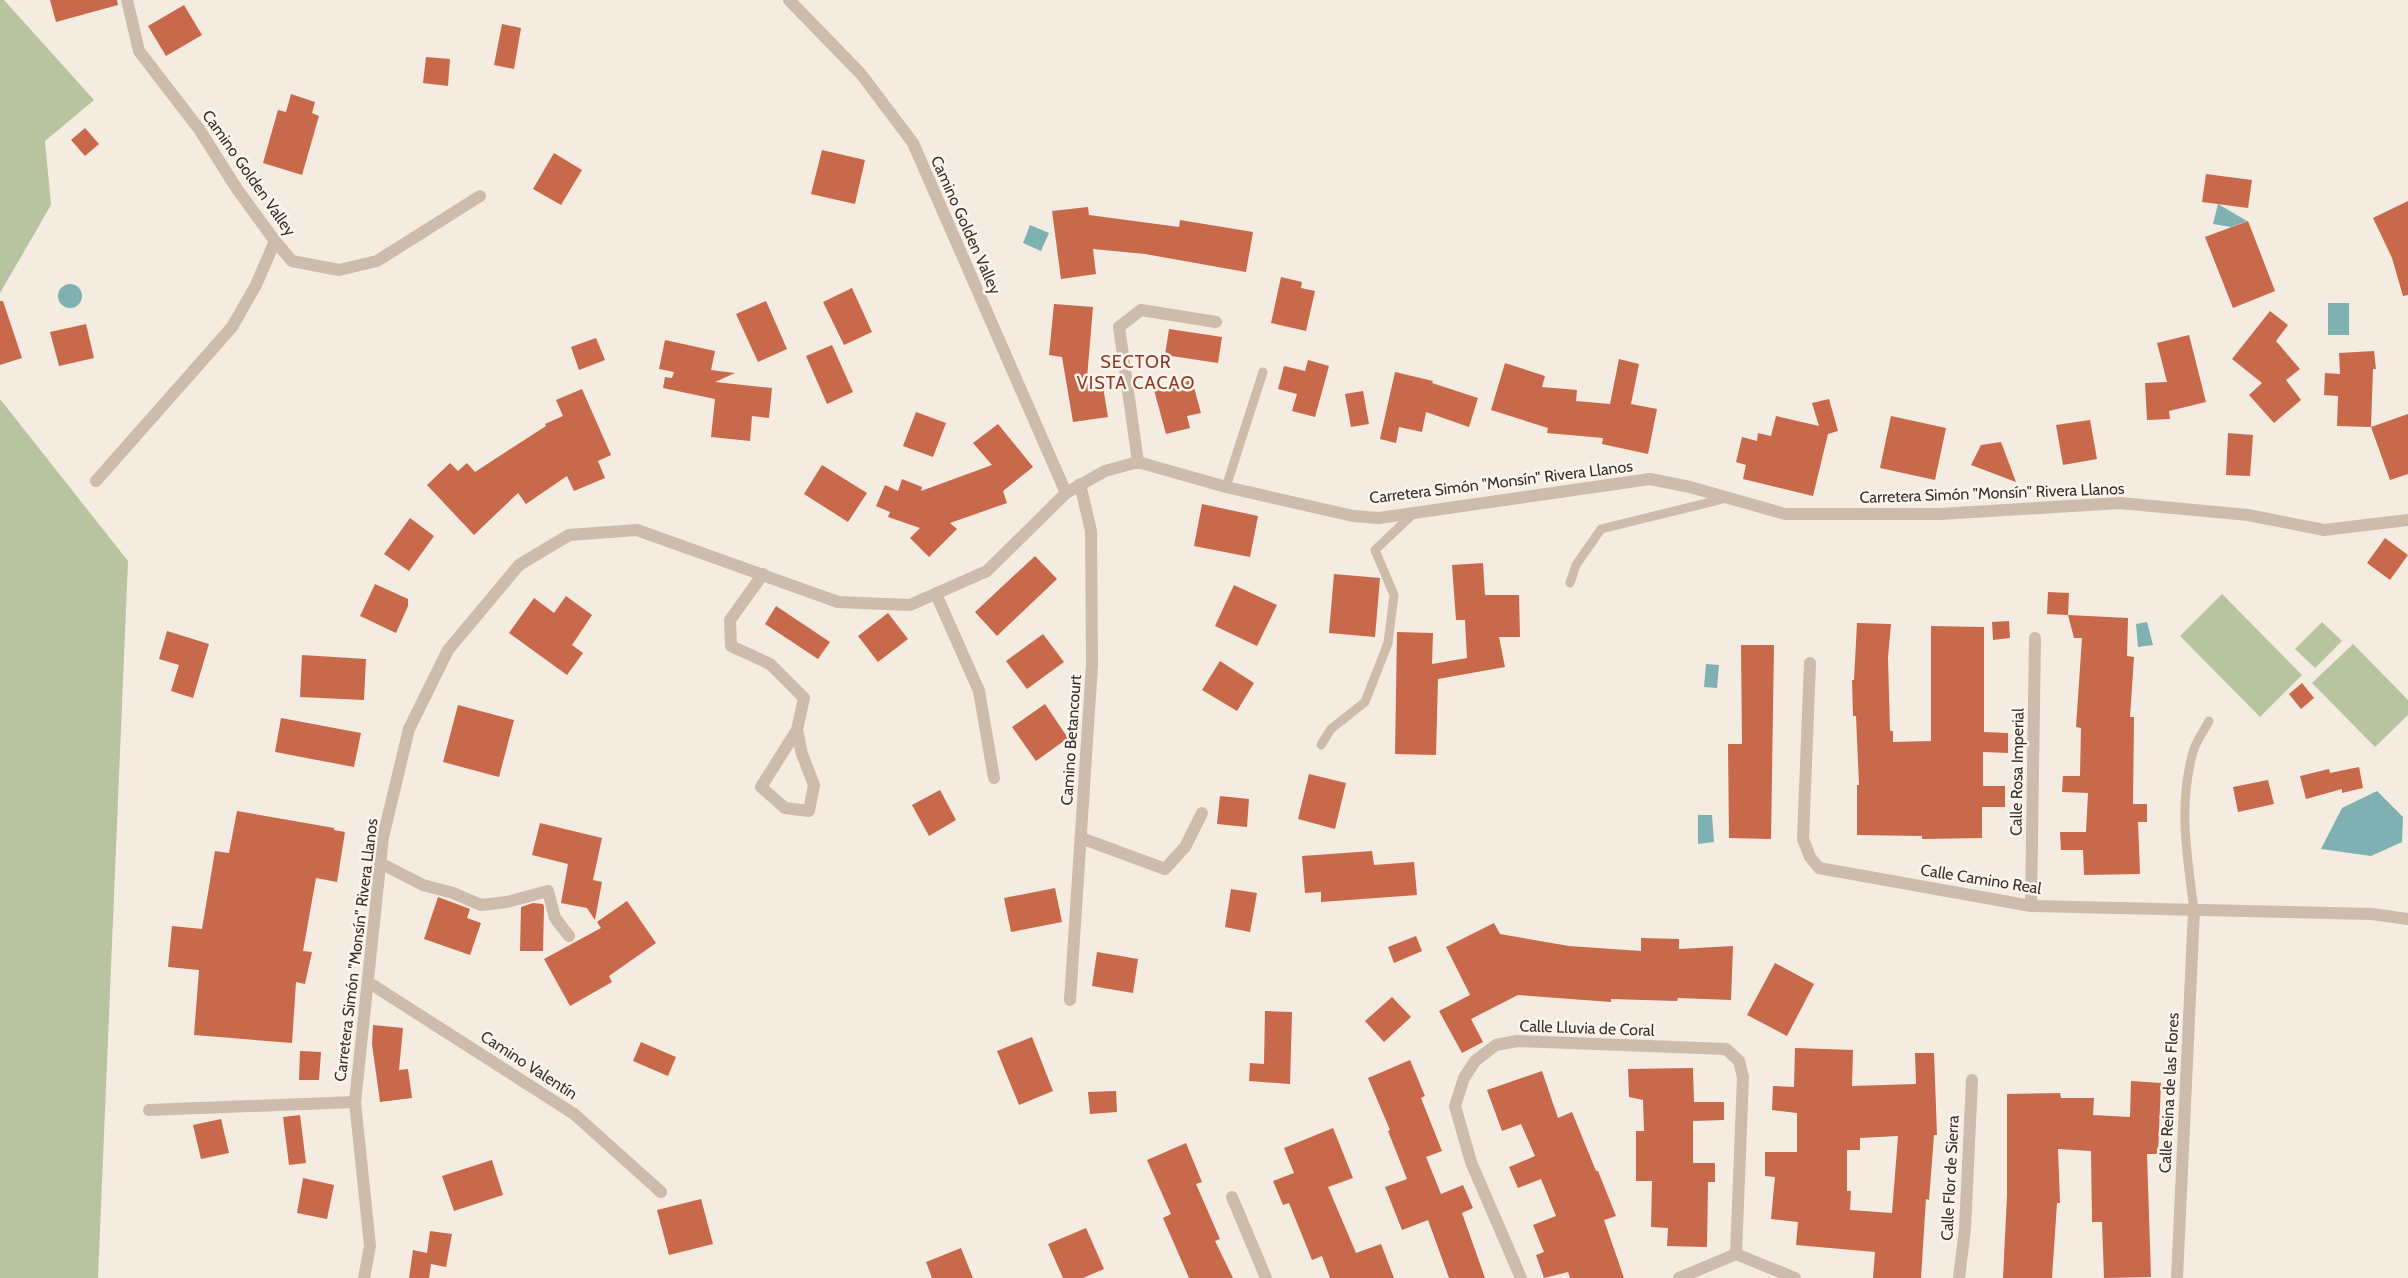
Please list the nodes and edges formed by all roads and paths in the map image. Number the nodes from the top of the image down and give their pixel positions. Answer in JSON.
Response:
{"nodes":[{"id":1,"x":127,"y":0,"type":"edge"},
{"id":2,"x":789,"y":0,"type":"edge"},
{"id":3,"x":480,"y":196,"type":"dead end"},
{"id":4,"x":275,"y":241,"type":"junction"},
{"id":5,"x":1216,"y":322,"type":"dead end"},
{"id":6,"x":1262,"y":372,"type":"dead end"},
{"id":7,"x":1138,"y":462,"type":"junction"},
{"id":8,"x":96,"y":481,"type":"dead end"},
{"id":9,"x":1080,"y":484,"type":"junction"},
{"id":10,"x":1226,"y":487,"type":"junction"},
{"id":11,"x":1066,"y":493,"type":"junction"},
{"id":12,"x":1730,"y":498,"type":"junction"},
{"id":13,"x":1414,"y":513,"type":"junction"},
{"id":14,"x":2408,"y":520,"type":"edge"},
{"id":15,"x":763,"y":574,"type":"junction"},
{"id":16,"x":1570,"y":583,"type":"dead end"},
{"id":17,"x":936,"y":594,"type":"junction"},
{"id":18,"x":2036,"y":638,"type":"dead end"},
{"id":19,"x":1810,"y":663,"type":"dead end"},
{"id":20,"x":2209,"y":721,"type":"dead end"},
{"id":21,"x":797,"y":730,"type":"junction"},
{"id":22,"x":1321,"y":745,"type":"dead end"},
{"id":23,"x":994,"y":778,"type":"dead end"},
{"id":24,"x":1202,"y":813,"type":"dead end"},
{"id":25,"x":1081,"y":838,"type":"junction"},
{"id":26,"x":380,"y":863,"type":"junction"},
{"id":27,"x":2031,"y":906,"type":"junction"},
{"id":28,"x":2194,"y":910,"type":"junction"},
{"id":29,"x":2408,"y":920,"type":"edge"},
{"id":30,"x":569,"y":936,"type":"dead end"},
{"id":31,"x":368,"y":982,"type":"junction"},
{"id":32,"x":1070,"y":1000,"type":"dead end"},
{"id":33,"x":1972,"y":1080,"type":"dead end"},
{"id":34,"x":355,"y":1102,"type":"junction"},
{"id":35,"x":149,"y":1110,"type":"dead end"},
{"id":36,"x":661,"y":1192,"type":"dead end"},
{"id":37,"x":1232,"y":1197,"type":"dead end"},
{"id":38,"x":1736,"y":1254,"type":"junction"},
{"id":39,"x":364,"y":1278,"type":"edge"},
{"id":40,"x":1266,"y":1278,"type":"edge"},
{"id":41,"x":1521,"y":1278,"type":"edge"},
{"id":42,"x":1679,"y":1278,"type":"edge"},
{"id":43,"x":1795,"y":1278,"type":"edge"},
{"id":44,"x":1959,"y":1278,"type":"edge"},
{"id":45,"x":2177,"y":1278,"type":"edge"}],
"edges":[{"from":1,"to":4,"type":"street","name":"Camino Golden Valley"},
{"from":2,"to":11,"type":"street","name":"Camino Golden Valley"},
{"from":3,"to":4,"type":"street","name":"Camino Golden Valley"},
{"from":4,"to":8,"type":"street"},
{"from":5,"to":7,"type":"street"},
{"from":6,"to":10,"type":"lane"},
{"from":7,"to":9,"type":"street","name":"Carretera Simón \"Monsín\" Rivera Llanos"},
{"from":7,"to":10,"type":"street","name":"Carretera Simón \"Monsín\" Rivera Llanos"},
{"from":9,"to":11,"type":"street","name":"Carretera Simón \"Monsín\" Rivera Llanos"},
{"from":9,"to":25,"type":"street","name":"Camino Betancourt"},
{"from":10,"to":13,"type":"street","name":"Carretera Simón \"Monsín\" Rivera Llanos"},
{"from":11,"to":17,"type":"street","name":"Carretera Simón \"Monsín\" Rivera Llanos"},
{"from":12,"to":13,"type":"street","name":"Carretera Simón \"Monsín\" Rivera Llanos"},
{"from":12,"to":14,"type":"street","name":"Carretera Simón \"Monsín\" Rivera Llanos"},
{"from":12,"to":16,"type":"lane"},
{"from":13,"to":22,"type":"lane"},
{"from":15,"to":17,"type":"street","name":"Carretera Simón \"Monsín\" Rivera Llanos"},
{"from":15,"to":21,"type":"street"},
{"from":15,"to":26,"type":"street","name":"Carretera Simón \"Monsín\" Rivera Llanos"},
{"from":17,"to":23,"type":"street"},
{"from":18,"to":27,"type":"street","name":"Calle Rosa Imperial"},
{"from":19,"to":27,"type":"street","name":"Calle Camino Real"},
{"from":20,"to":28,"type":"lane"},
{"from":21,"to":21,"type":"street"},
{"from":24,"to":25,"type":"street"},
{"from":25,"to":32,"type":"street","name":"Camino Betancourt"},
{"from":26,"to":30,"type":"street"},
{"from":26,"to":31,"type":"street","name":"Carretera Simón \"Monsín\" Rivera Llanos"},
{"from":27,"to":28,"type":"street","name":"Calle Camino Real"},
{"from":28,"to":29,"type":"street","name":"Calle Camino Real"},
{"from":28,"to":45,"type":"street","name":"Calle Reina de las Flores"},
{"from":31,"to":34,"type":"street","name":"Carretera Simón \"Monsín\" Rivera Llanos"},
{"from":31,"to":36,"type":"street","name":"Camino Valentín"},
{"from":33,"to":44,"type":"street","name":"Calle Flor de Sierra"},
{"from":34,"to":35,"type":"street"},
{"from":34,"to":39,"type":"street","name":"Carretera Simón \"Monsín\" Rivera Llanos"},
{"from":37,"to":40,"type":"street"},
{"from":38,"to":41,"type":"street","name":"Calle Lluvia de Coral"},
{"from":38,"to":42,"type":"street"},
{"from":38,"to":43,"type":"street"}]}
